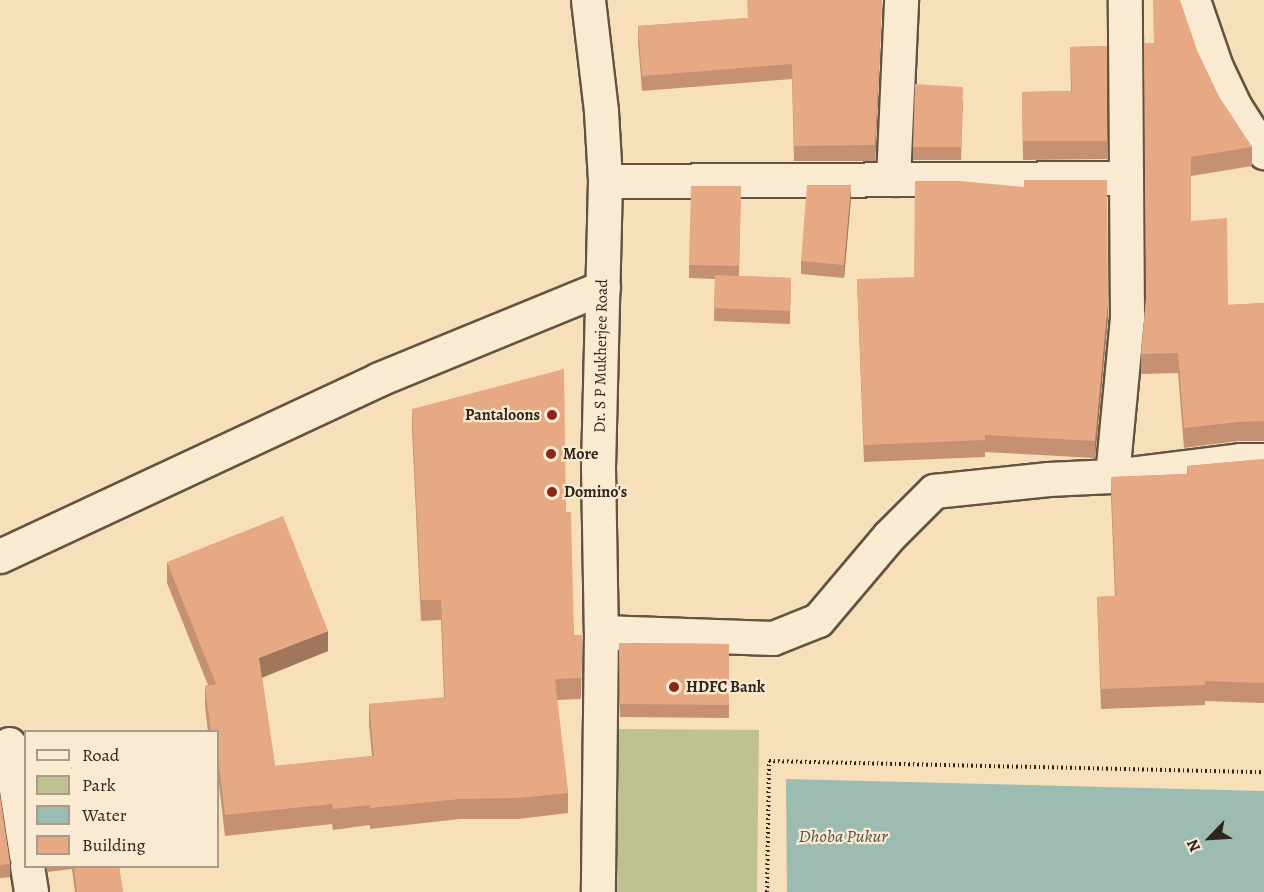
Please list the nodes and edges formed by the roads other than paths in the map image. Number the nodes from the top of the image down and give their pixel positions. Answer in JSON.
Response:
{"nodes":[{"id":1,"x":588,"y":0,"type":"edge"},
{"id":2,"x":901,"y":0,"type":"edge"},
{"id":3,"x":1125,"y":0,"type":"edge"},
{"id":4,"x":1193,"y":0,"type":"edge"},
{"id":5,"x":1264,"y":152,"type":"edge"},
{"id":6,"x":1126,"y":178,"type":"junction"},
{"id":7,"x":893,"y":179,"type":"junction"},
{"id":8,"x":605,"y":181,"type":"junction"},
{"id":9,"x":603,"y":286,"type":"junction"},
{"id":10,"x":1264,"y":460,"type":"edge"},
{"id":11,"x":1112,"y":476,"type":"junction"},
{"id":12,"x":0,"y":556,"type":"edge"},
{"id":13,"x":601,"y":632,"type":"junction"},
{"id":14,"x":9,"y":744,"type":"dead end"},
{"id":15,"x":24,"y":842,"type":"edge"},
{"id":16,"x":27,"y":868,"type":"edge"},
{"id":17,"x":31,"y":892,"type":"edge"},
{"id":18,"x":598,"y":892,"type":"edge"}],
"edges":[{"from":1,"to":8,"type":"street","name":"Dr. S P Mukherjee Road"},
{"from":2,"to":7,"type":"street"},
{"from":3,"to":6,"type":"street"},
{"from":4,"to":5,"type":"street"},
{"from":6,"to":7,"type":"street"},
{"from":6,"to":11,"type":"street"},
{"from":7,"to":8,"type":"street"},
{"from":8,"to":9,"type":"street","name":"Dr. S P Mukherjee Road"},
{"from":9,"to":12,"type":"street"},
{"from":9,"to":13,"type":"street","name":"Dr. S P Mukherjee Road"},
{"from":10,"to":11,"type":"street"},
{"from":11,"to":13,"type":"street"},
{"from":13,"to":18,"type":"street","name":"Dr. S P Mukherjee Road"},
{"from":14,"to":15,"type":"street"},
{"from":16,"to":17,"type":"street"}]}
